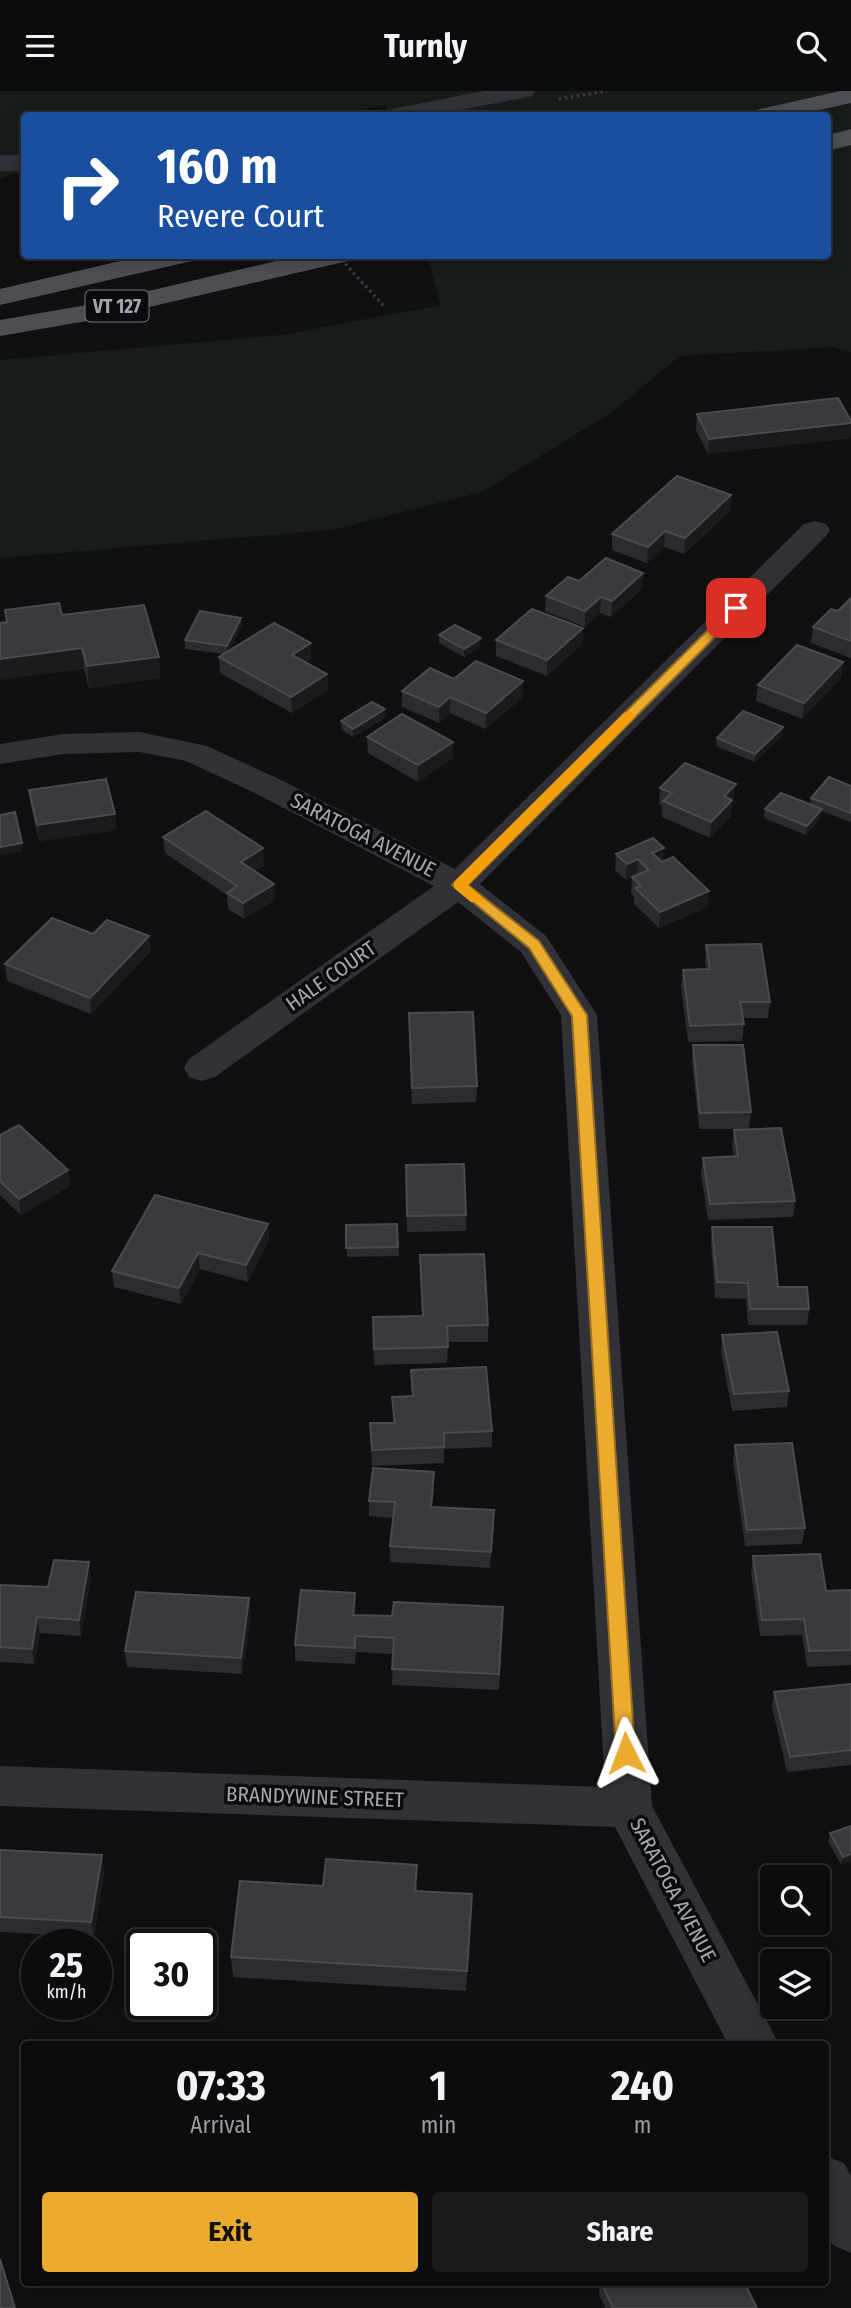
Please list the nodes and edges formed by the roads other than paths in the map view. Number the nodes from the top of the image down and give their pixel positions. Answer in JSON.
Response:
{"nodes":[{"id":1,"x":523,"y":91,"type":"edge"},
{"id":2,"x":851,"y":96,"type":"edge"},
{"id":3,"x":413,"y":112,"type":"edge"},
{"id":4,"x":779,"y":112,"type":"edge"},
{"id":5,"x":851,"y":137,"type":"edge"},
{"id":6,"x":831,"y":142,"type":"edge"},
{"id":7,"x":831,"y":155,"type":"edge"},
{"id":8,"x":851,"y":155,"type":"edge"},
{"id":9,"x":0,"y":163,"type":"edge"},
{"id":10,"x":21,"y":163,"type":"edge"},
{"id":11,"x":166,"y":259,"type":"edge"},
{"id":12,"x":321,"y":259,"type":"edge"},
{"id":13,"x":0,"y":297,"type":"edge"},
{"id":14,"x":0,"y":328,"type":"edge"},
{"id":15,"x":815,"y":530,"type":"dead end"},
{"id":16,"x":0,"y":754,"type":"edge"},
{"id":17,"x":459,"y":885,"type":"junction"},
{"id":18,"x":202,"y":1068,"type":"dead end"},
{"id":19,"x":0,"y":1786,"type":"edge"},
{"id":20,"x":629,"y":1808,"type":"junction"},
{"id":21,"x":752,"y":2041,"type":"edge"},
{"id":22,"x":829,"y":2187,"type":"edge"},
{"id":23,"x":851,"y":2228,"type":"edge"}],
"edges":[{"from":1,"to":3,"type":"street"},
{"from":2,"to":4,"type":"main road"},
{"from":5,"to":6,"type":"main road"},
{"from":7,"to":8,"type":"main road"},
{"from":9,"to":10,"type":"street"},
{"from":11,"to":13,"type":"main road","number":"VT 127"},
{"from":12,"to":14,"type":"main road","number":"VT 127"},
{"from":15,"to":17,"type":"street","name":"HALE COURT"},
{"from":16,"to":17,"type":"street","name":"SARATOGA AVENUE"},
{"from":17,"to":18,"type":"street","name":"HALE COURT"},
{"from":17,"to":20,"type":"street","name":"SARATOGA AVENUE"},
{"from":19,"to":20,"type":"street","name":"BRANDYWINE STREET"},
{"from":20,"to":21,"type":"street","name":"SARATOGA AVENUE"},
{"from":22,"to":23,"type":"street"}]}
